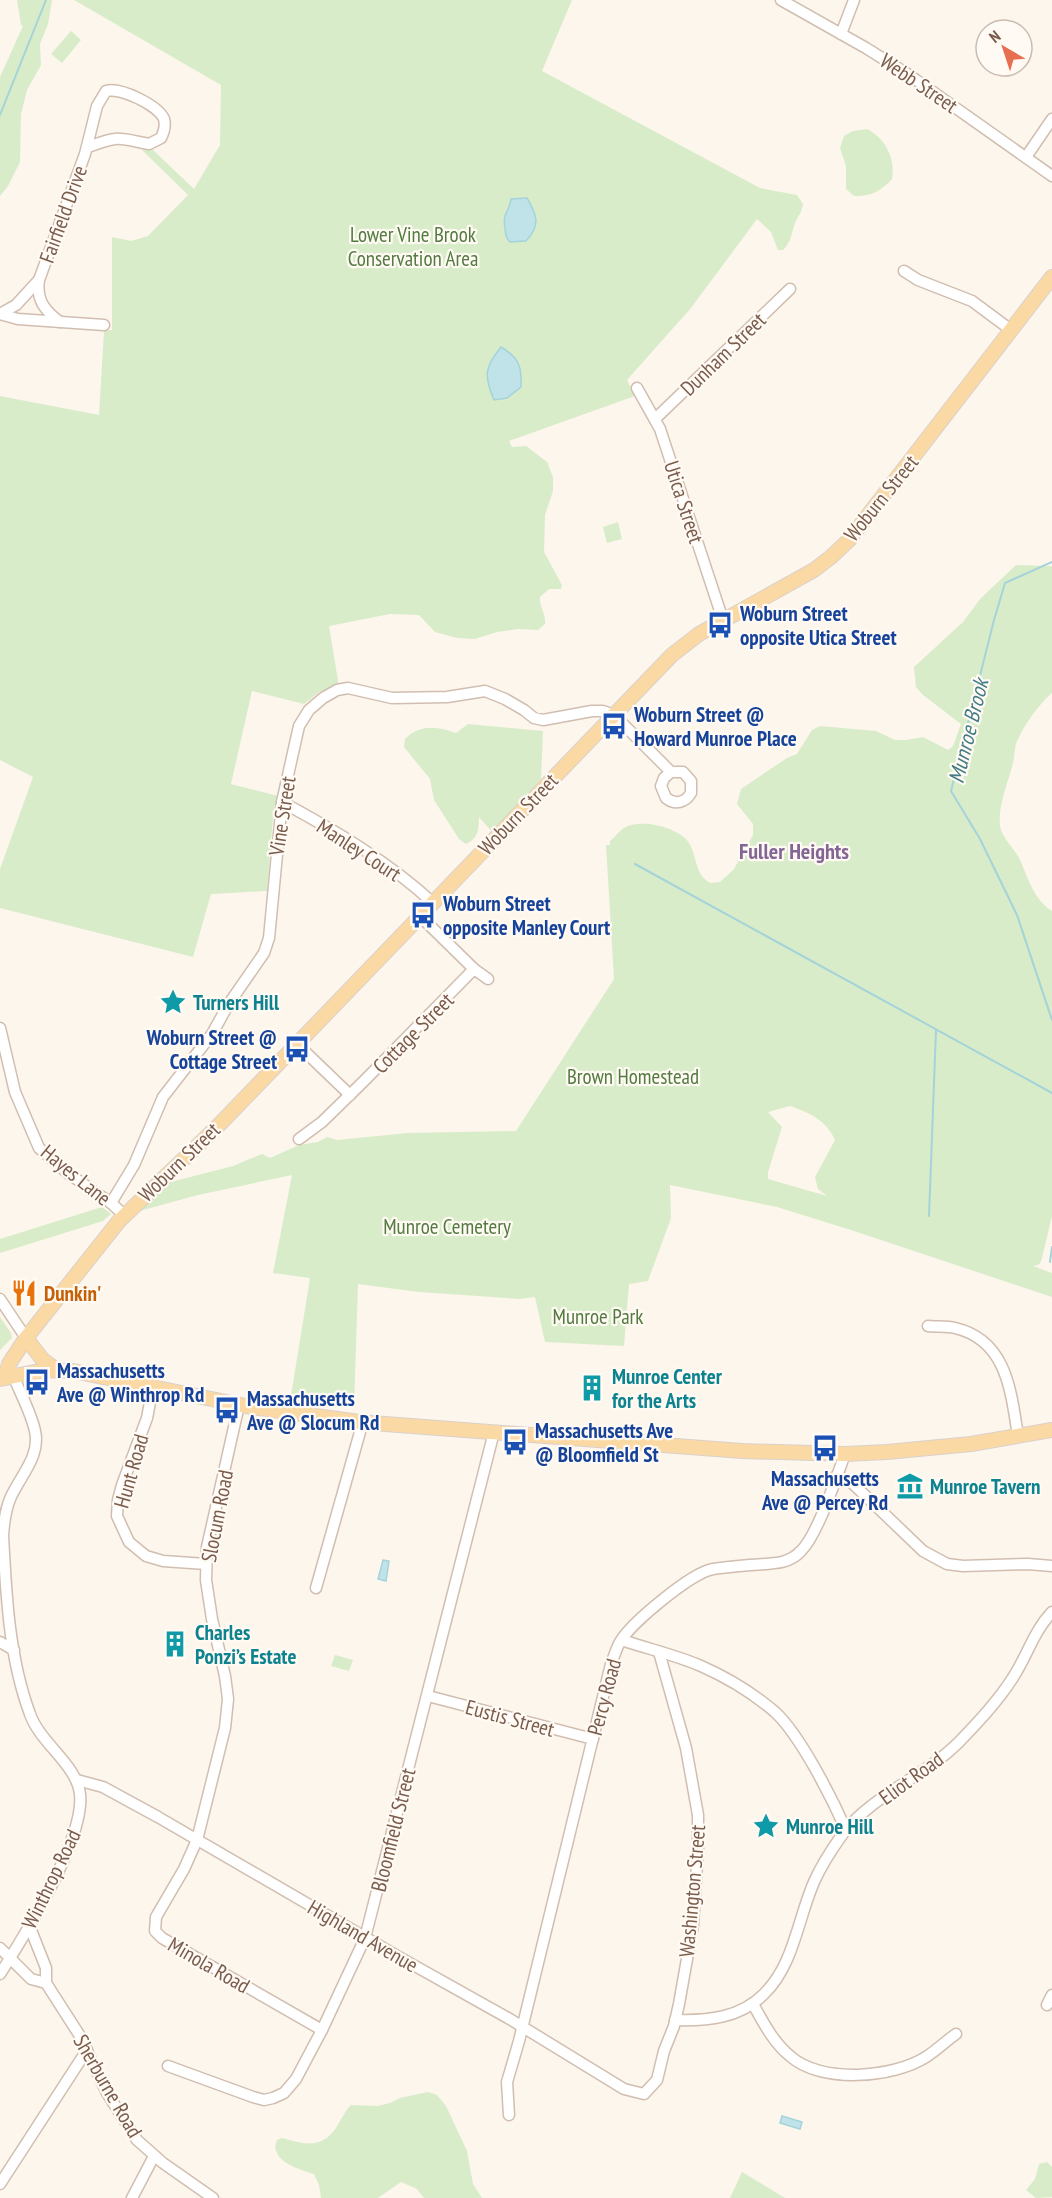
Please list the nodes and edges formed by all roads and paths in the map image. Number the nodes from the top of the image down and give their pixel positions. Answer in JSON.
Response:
{"nodes":[{"id":1,"x":781,"y":0,"type":"edge"},
{"id":2,"x":854,"y":0,"type":"edge"},
{"id":3,"x":841,"y":34,"type":"junction"},
{"id":4,"x":1052,"y":118,"type":"edge"},
{"id":5,"x":88,"y":147,"type":"junction"},
{"id":6,"x":1026,"y":157,"type":"junction"},
{"id":7,"x":1052,"y":176,"type":"edge"},
{"id":8,"x":904,"y":271,"type":"dead end"},
{"id":9,"x":1052,"y":277,"type":"edge"},
{"id":10,"x":39,"y":280,"type":"junction"},
{"id":11,"x":790,"y":289,"type":"dead end"},
{"id":12,"x":0,"y":314,"type":"edge"},
{"id":13,"x":60,"y":322,"type":"junction"},
{"id":14,"x":104,"y":325,"type":"dead end"},
{"id":15,"x":1011,"y":330,"type":"junction"},
{"id":16,"x":637,"y":388,"type":"dead end"},
{"id":17,"x":656,"y":419,"type":"junction"},
{"id":18,"x":723,"y":620,"type":"junction"},
{"id":19,"x":614,"y":715,"type":"junction"},
{"id":20,"x":670,"y":772,"type":"dead end"},
{"id":21,"x":282,"y":802,"type":"junction"},
{"id":22,"x":433,"y":903,"type":"junction"},
{"id":23,"x":420,"y":916,"type":"junction"},
{"id":24,"x":474,"y":969,"type":"junction"},
{"id":25,"x":488,"y":979,"type":"dead end"},
{"id":26,"x":0,"y":1028,"type":"edge"},
{"id":27,"x":297,"y":1044,"type":"junction"},
{"id":28,"x":350,"y":1095,"type":"junction"},
{"id":29,"x":298,"y":1139,"type":"dead end"},
{"id":30,"x":111,"y":1203,"type":"junction"},
{"id":31,"x":124,"y":1215,"type":"junction"},
{"id":32,"x":0,"y":1299,"type":"edge"},
{"id":33,"x":928,"y":1326,"type":"dead end"},
{"id":34,"x":26,"y":1338,"type":"junction"},
{"id":35,"x":55,"y":1369,"type":"junction"},
{"id":36,"x":6,"y":1377,"type":"edge"},
{"id":37,"x":153,"y":1387,"type":"junction"},
{"id":38,"x":239,"y":1405,"type":"junction"},
{"id":39,"x":359,"y":1422,"type":"junction"},
{"id":40,"x":1052,"y":1430,"type":"edge"},
{"id":41,"x":494,"y":1432,"type":"junction"},
{"id":42,"x":1018,"y":1436,"type":"junction"},
{"id":43,"x":844,"y":1454,"type":"junction"},
{"id":44,"x":836,"y":1476,"type":"junction"},
{"id":45,"x":206,"y":1564,"type":"junction"},
{"id":46,"x":1052,"y":1566,"type":"edge"},
{"id":47,"x":316,"y":1588,"type":"dead end"},
{"id":48,"x":1052,"y":1612,"type":"edge"},
{"id":49,"x":622,"y":1640,"type":"junction"},
{"id":50,"x":0,"y":1642,"type":"edge"},
{"id":51,"x":14,"y":1650,"type":"junction"},
{"id":52,"x":659,"y":1652,"type":"junction"},
{"id":53,"x":428,"y":1696,"type":"junction"},
{"id":54,"x":593,"y":1739,"type":"junction"},
{"id":55,"x":77,"y":1780,"type":"junction"},
{"id":56,"x":846,"y":1830,"type":"junction"},
{"id":57,"x":197,"y":1840,"type":"junction"},
{"id":58,"x":29,"y":1925,"type":"junction"},
{"id":59,"x":365,"y":1938,"type":"junction"},
{"id":60,"x":0,"y":1948,"type":"edge"},
{"id":61,"x":10,"y":1958,"type":"junction"},
{"id":62,"x":0,"y":1974,"type":"edge"},
{"id":63,"x":46,"y":1983,"type":"junction"},
{"id":64,"x":753,"y":2004,"type":"junction"},
{"id":65,"x":675,"y":2020,"type":"junction"},
{"id":66,"x":522,"y":2026,"type":"junction"},
{"id":67,"x":322,"y":2030,"type":"junction"},
{"id":68,"x":956,"y":2034,"type":"dead end"},
{"id":69,"x":87,"y":2050,"type":"junction"},
{"id":70,"x":168,"y":2066,"type":"dead end"},
{"id":71,"x":647,"y":2092,"type":"joint"},
{"id":72,"x":509,"y":2115,"type":"dead end"},
{"id":73,"x":154,"y":2156,"type":"junction"},
{"id":74,"x":0,"y":2184,"type":"edge"},
{"id":75,"x":132,"y":2198,"type":"edge"},
{"id":76,"x":213,"y":2198,"type":"edge"}],
"edges":[{"from":1,"to":3,"type":"street","name":"Webb Street"},
{"from":2,"to":3,"type":"street"},
{"from":3,"to":6,"type":"street","name":"Webb Street"},
{"from":4,"to":6,"type":"street"},
{"from":5,"to":5,"type":"street","name":"Fairfield Drive"},
{"from":5,"to":10,"type":"street","name":"Fairfield Drive"},
{"from":6,"to":7,"type":"street","name":"Webb Street"},
{"from":8,"to":15,"type":"street"},
{"from":9,"to":15,"type":"main road","name":"Woburn Street"},
{"from":10,"to":12,"type":"street","name":"Fairfield Drive"},
{"from":10,"to":13,"type":"street","name":"Fairfield Drive"},
{"from":11,"to":17,"type":"street","name":"Dunham Street"},
{"from":12,"to":13,"type":"street"},
{"from":13,"to":14,"type":"street"},
{"from":15,"to":18,"type":"main road","name":"Woburn Street"},
{"from":16,"to":17,"type":"street","name":"Utica Street"},
{"from":17,"to":18,"type":"street","name":"Utica Street"},
{"from":18,"to":19,"type":"main road","name":"Woburn Street"},
{"from":19,"to":20,"type":"street"},
{"from":19,"to":21,"type":"street","name":"Vine Street"},
{"from":19,"to":22,"type":"main road","name":"Woburn Street"},
{"from":21,"to":22,"type":"street","name":"Manley Court"},
{"from":21,"to":30,"type":"street","name":"Vine Street"},
{"from":22,"to":23,"type":"main road","name":"Woburn Street"},
{"from":23,"to":24,"type":"street"},
{"from":23,"to":27,"type":"main road","name":"Woburn Street"},
{"from":24,"to":25,"type":"street"},
{"from":24,"to":28,"type":"street","name":"Cottage Street"},
{"from":26,"to":30,"type":"street","name":"Hayes Lane"},
{"from":27,"to":28,"type":"street"},
{"from":27,"to":31,"type":"main road","name":"Woburn Street"},
{"from":28,"to":29,"type":"street","name":"Cottage Street"},
{"from":30,"to":31,"type":"street","name":"Hayes Lane"},
{"from":31,"to":34,"type":"main road","name":"Woburn Street"},
{"from":32,"to":34,"type":"street"},
{"from":33,"to":42,"type":"street"},
{"from":34,"to":35,"type":"main road"},
{"from":34,"to":36,"type":"main road","name":"Woburn Street"},
{"from":35,"to":36,"type":"main road"},
{"from":35,"to":37,"type":"main road"},
{"from":36,"to":51,"type":"street"},
{"from":37,"to":38,"type":"main road"},
{"from":37,"to":45,"type":"street","name":"Hunt Road"},
{"from":38,"to":39,"type":"main road"},
{"from":38,"to":45,"type":"street","name":"Slocum Road"},
{"from":39,"to":41,"type":"main road"},
{"from":39,"to":47,"type":"street"},
{"from":40,"to":42,"type":"main road"},
{"from":41,"to":43,"type":"main road"},
{"from":41,"to":53,"type":"street","name":"Bloomfield Street"},
{"from":42,"to":43,"type":"main road"},
{"from":43,"to":44,"type":"street","name":"Percy Road"},
{"from":44,"to":46,"type":"street"},
{"from":44,"to":49,"type":"street","name":"Percy Road"},
{"from":45,"to":57,"type":"street","name":"Slocum Road"},
{"from":48,"to":56,"type":"street","name":"Eliot Road"},
{"from":49,"to":52,"type":"street"},
{"from":49,"to":54,"type":"street","name":"Percy Road"},
{"from":50,"to":51,"type":"street"},
{"from":51,"to":55,"type":"street"},
{"from":52,"to":56,"type":"street"},
{"from":52,"to":65,"type":"street","name":"Washington Street"},
{"from":53,"to":54,"type":"street","name":"Eustis Street"},
{"from":53,"to":59,"type":"street","name":"Bloomfield Street"},
{"from":54,"to":66,"type":"street","name":"Percy Road"},
{"from":55,"to":57,"type":"street","name":"Highland Avenue"},
{"from":55,"to":58,"type":"street","name":"Winthrop Road"},
{"from":56,"to":64,"type":"street","name":"Eliot Road"},
{"from":57,"to":59,"type":"street","name":"Highland Avenue"},
{"from":57,"to":67,"type":"street","name":"Minola Road"},
{"from":58,"to":61,"type":"street","name":"Winthrop Road"},
{"from":58,"to":63,"type":"street","name":"Sherburne Road"},
{"from":59,"to":66,"type":"street","name":"Highland Avenue"},
{"from":59,"to":67,"type":"street","name":"Bloomfield Street"},
{"from":60,"to":61,"type":"street","name":"Sherburne Road"},
{"from":61,"to":62,"type":"street","name":"Winthrop Road"},
{"from":61,"to":63,"type":"street","name":"Sherburne Road"},
{"from":63,"to":69,"type":"street","name":"Sherburne Road"},
{"from":64,"to":65,"type":"street","name":"Eliot Road"},
{"from":64,"to":68,"type":"street"},
{"from":65,"to":71,"type":"street","name":"Washington Street"},
{"from":66,"to":71,"type":"street","name":"Highland Avenue"},
{"from":66,"to":72,"type":"street","name":"Percy Road"},
{"from":67,"to":70,"type":"street","name":"Bloomfield Street"},
{"from":69,"to":73,"type":"street","name":"Sherburne Road"},
{"from":69,"to":74,"type":"street"},
{"from":73,"to":75,"type":"street"},
{"from":73,"to":76,"type":"street","name":"Sherburne Road"}]}
